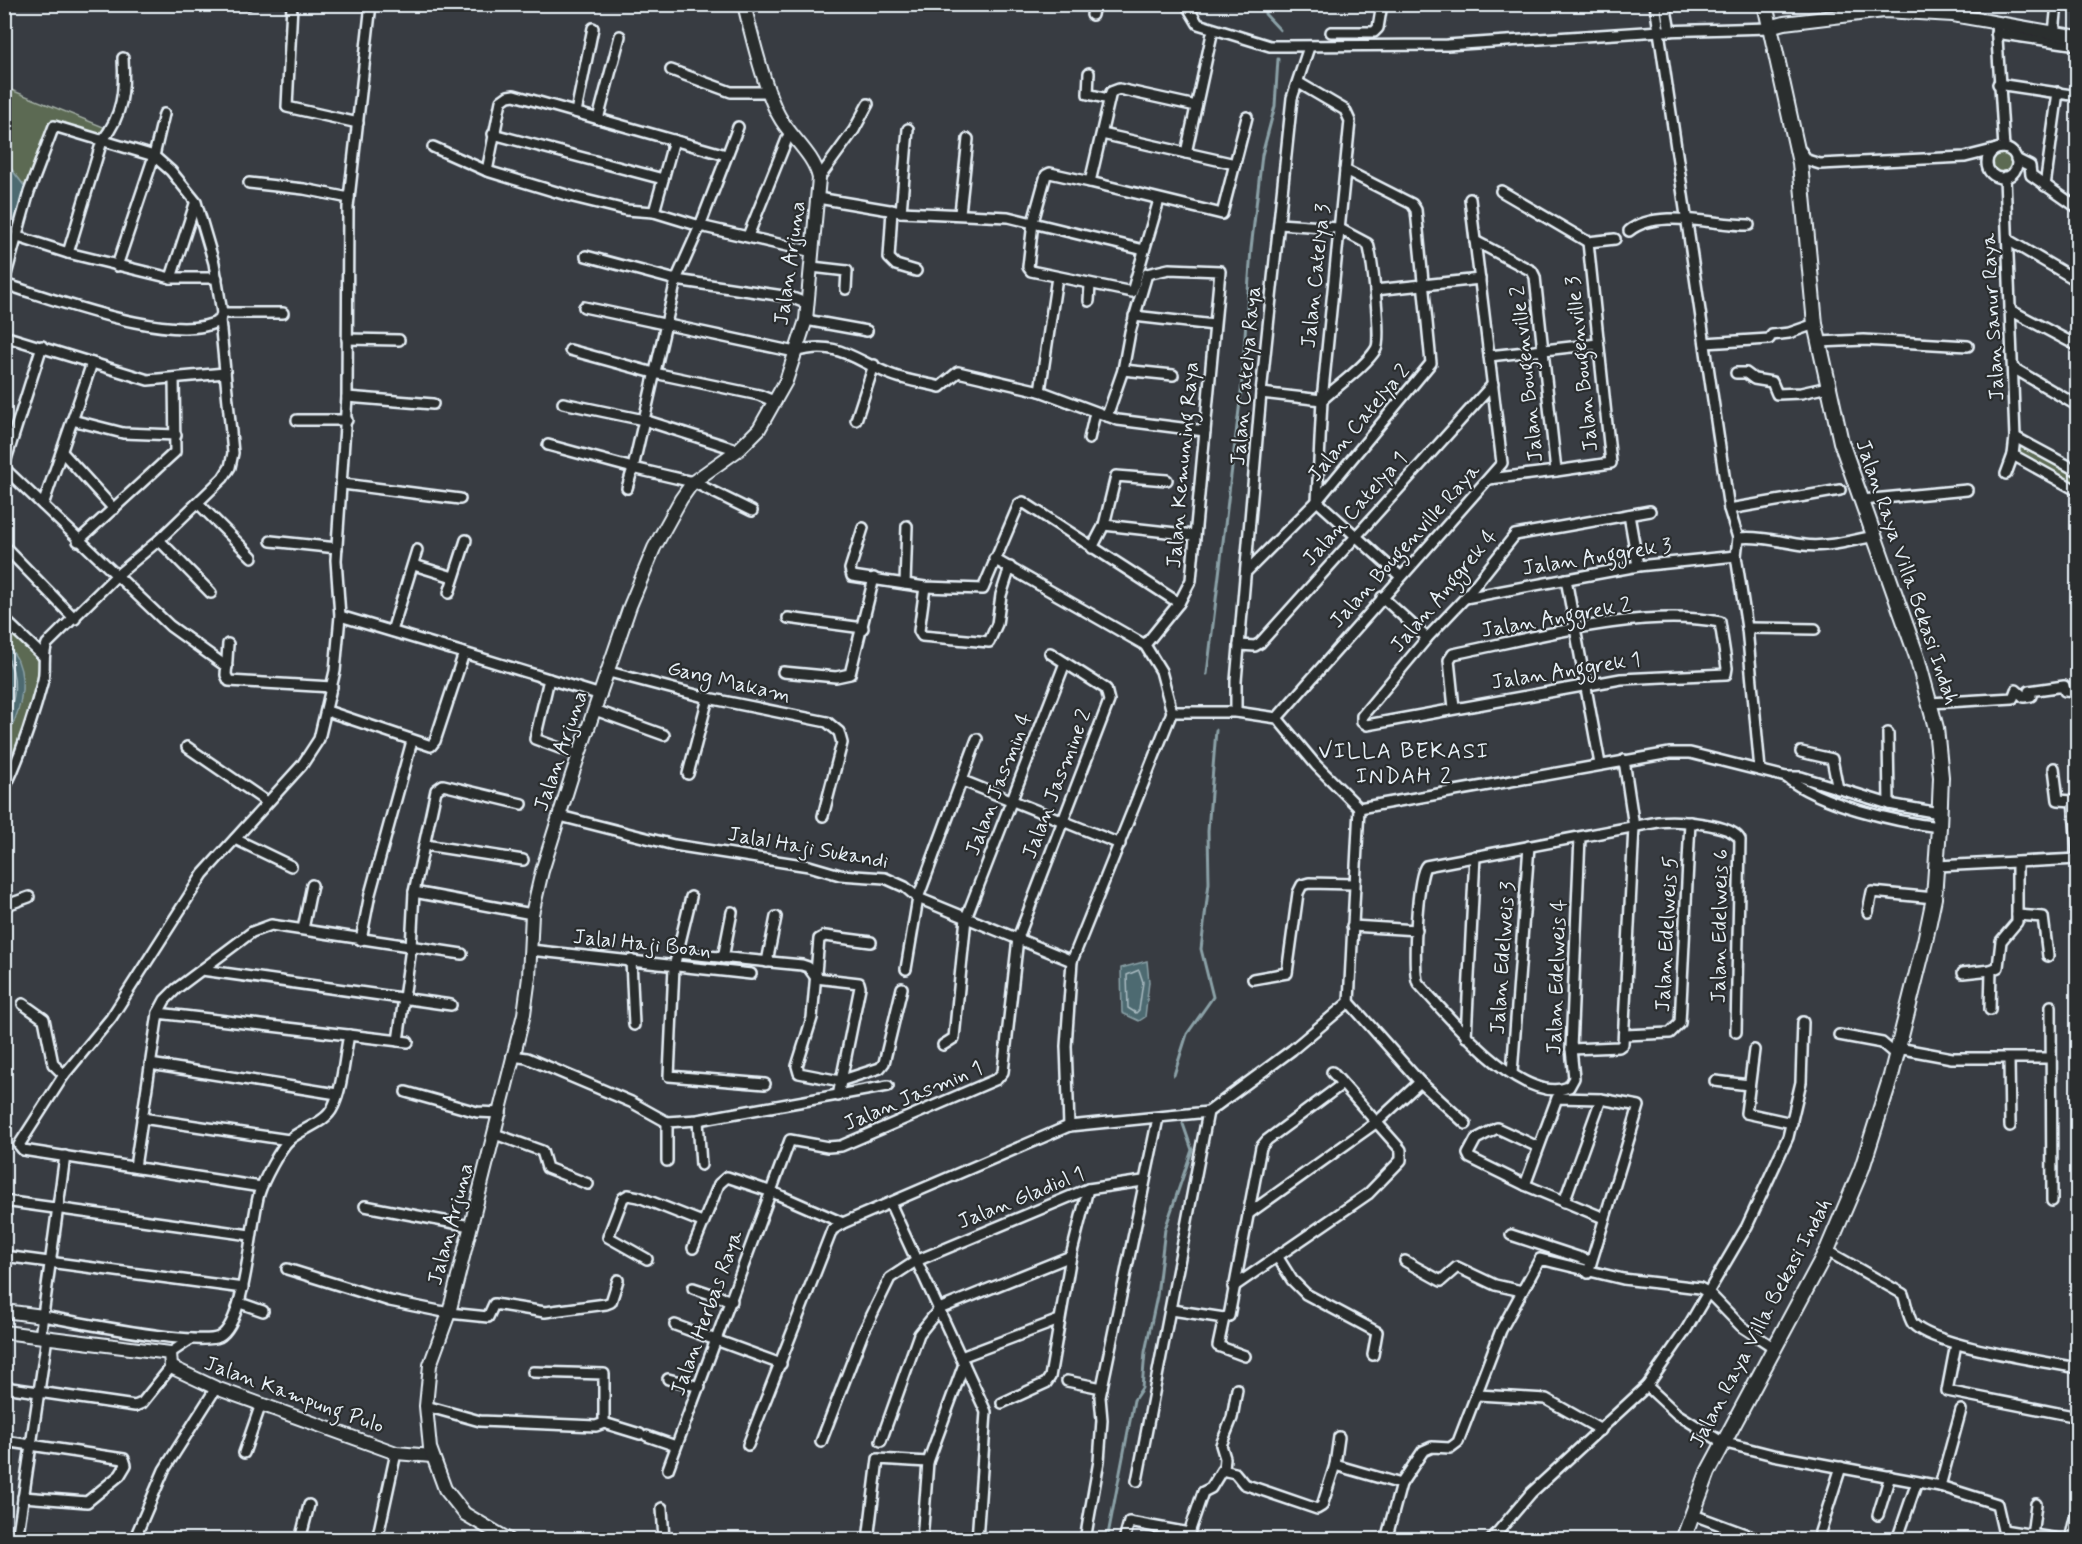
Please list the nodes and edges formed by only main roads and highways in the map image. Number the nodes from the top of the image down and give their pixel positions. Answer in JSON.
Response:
{"nodes":[{"id":1,"x":1765,"y":4,"type":"edge"},
{"id":2,"x":1683,"y":1539,"type":"edge"}],
"edges":[{"from":1,"to":2,"type":"main road","name":"Jalan Raya Villa Bekasi Indah"}]}
